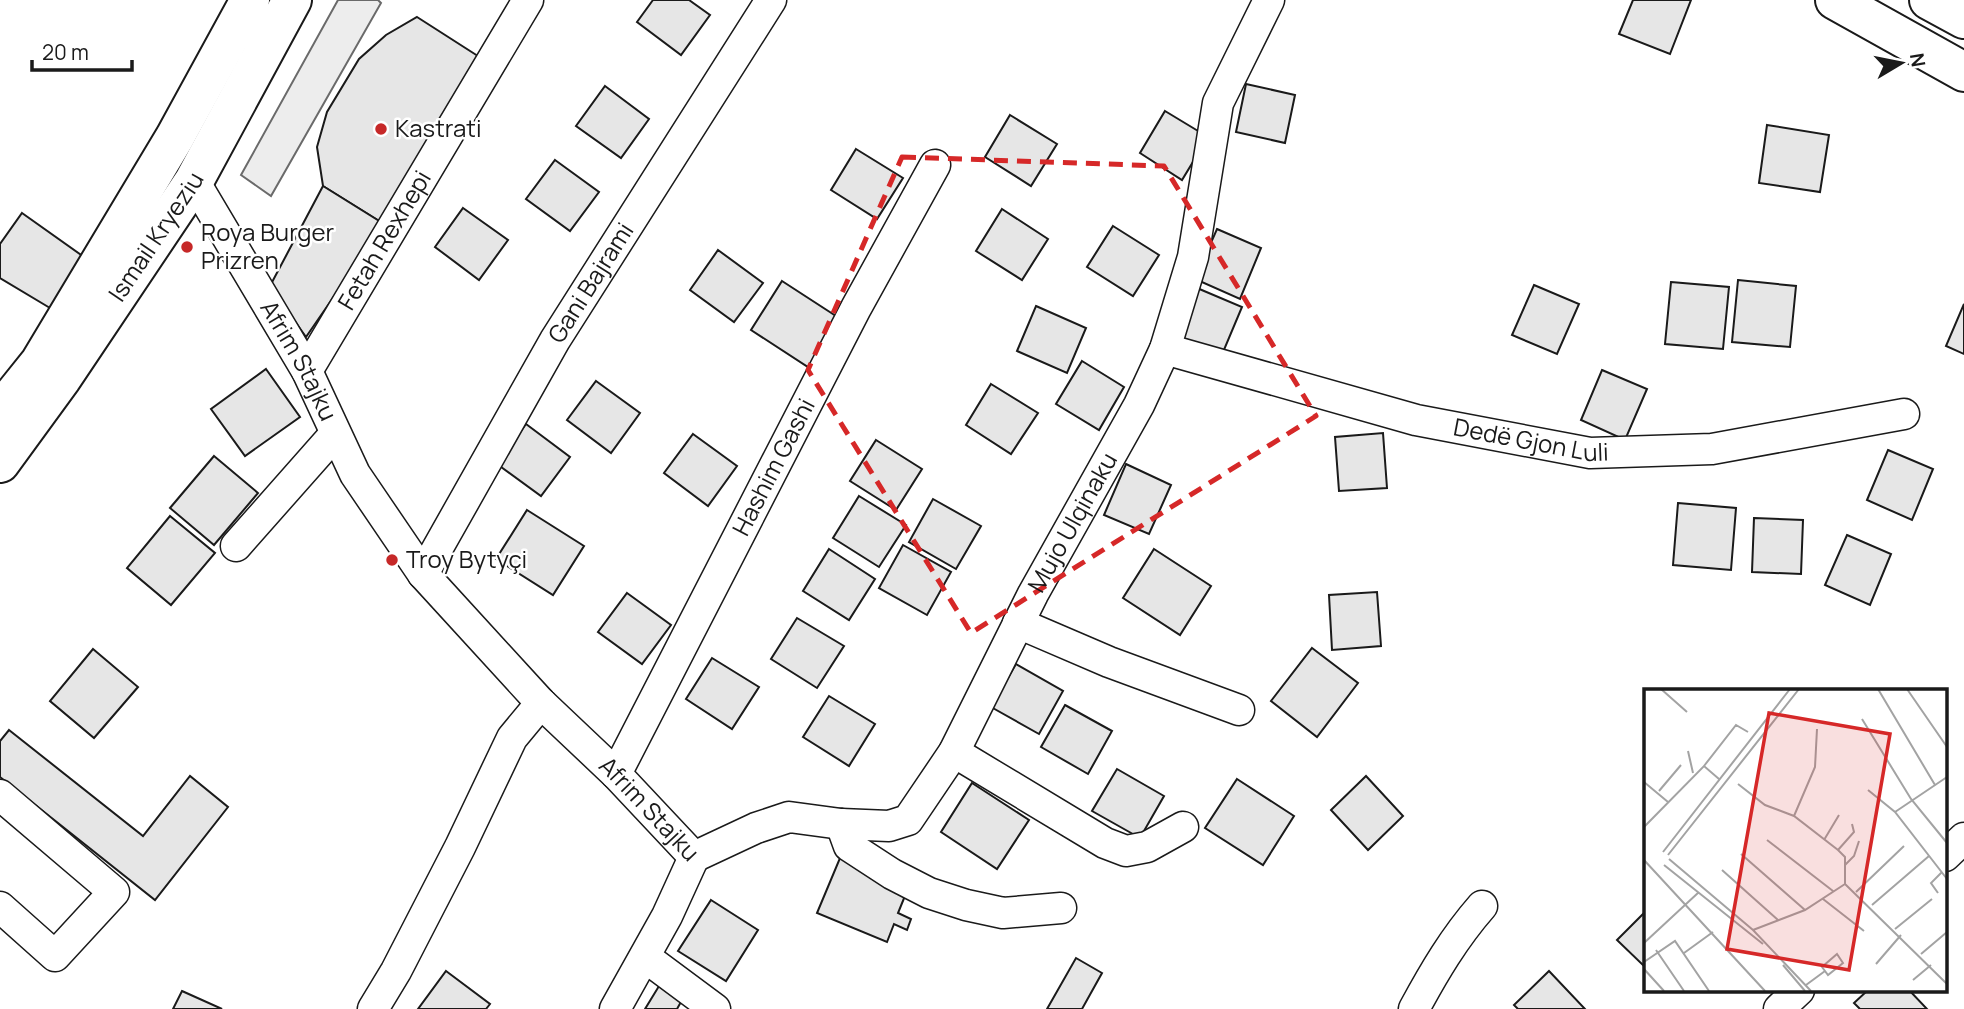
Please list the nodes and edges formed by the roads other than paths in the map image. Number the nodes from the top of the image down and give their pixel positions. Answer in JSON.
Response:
{"nodes":[{"id":1,"x":250,"y":0,"type":"edge"},
{"id":2,"x":292,"y":0,"type":"edge"},
{"id":3,"x":528,"y":0,"type":"edge"},
{"id":4,"x":771,"y":0,"type":"edge"},
{"id":5,"x":1269,"y":0,"type":"edge"},
{"id":6,"x":1835,"y":0,"type":"edge"},
{"id":7,"x":1929,"y":0,"type":"edge"},
{"id":8,"x":1964,"y":19,"type":"edge"},
{"id":9,"x":1964,"y":72,"type":"edge"},
{"id":10,"x":163,"y":158,"type":"junction"},
{"id":11,"x":935,"y":165,"type":"dead end"},
{"id":12,"x":194,"y":181,"type":"junction"},
{"id":13,"x":1165,"y":349,"type":"junction"},
{"id":14,"x":306,"y":370,"type":"junction"},
{"id":15,"x":0,"y":412,"type":"edge"},
{"id":16,"x":1904,"y":414,"type":"dead end"},
{"id":17,"x":335,"y":434,"type":"junction"},
{"id":18,"x":0,"y":463,"type":"edge"},
{"id":19,"x":236,"y":546,"type":"dead end"},
{"id":20,"x":423,"y":573,"type":"junction"},
{"id":21,"x":1018,"y":624,"type":"junction"},
{"id":22,"x":541,"y":703,"type":"junction"},
{"id":23,"x":1239,"y":710,"type":"dead end"},
{"id":24,"x":954,"y":752,"type":"junction"},
{"id":25,"x":616,"y":774,"type":"junction"},
{"id":26,"x":0,"y":795,"type":"edge"},
{"id":27,"x":841,"y":824,"type":"junction"},
{"id":28,"x":1183,"y":827,"type":"dead end"},
{"id":29,"x":1964,"y":838,"type":"edge"},
{"id":30,"x":1946,"y":855,"type":"edge"},
{"id":31,"x":694,"y":857,"type":"junction"},
{"id":32,"x":1482,"y":906,"type":"dead end"},
{"id":33,"x":0,"y":908,"type":"edge"},
{"id":34,"x":1061,"y":908,"type":"dead end"},
{"id":35,"x":645,"y":957,"type":"junction"},
{"id":36,"x":1798,"y":992,"type":"edge"},
{"id":37,"x":373,"y":1009,"type":"edge"},
{"id":38,"x":615,"y":1009,"type":"edge"},
{"id":39,"x":715,"y":1009,"type":"edge"},
{"id":40,"x":1414,"y":1009,"type":"edge"},
{"id":41,"x":1779,"y":1009,"type":"edge"}],
"edges":[{"from":1,"to":10,"type":"main road","name":"Ismail Kryeziu"},
{"from":2,"to":12,"type":"main road","name":"Ismail Kryeziu"},
{"from":3,"to":14,"type":"street","name":"Fetah Rexhepi"},
{"from":4,"to":20,"type":"street","name":"Gani Bajrami"},
{"from":5,"to":13,"type":"street","name":"Mujo Ulqinaku"},
{"from":6,"to":9,"type":"main road"},
{"from":7,"to":8,"type":"main road"},
{"from":10,"to":12,"type":"main road"},
{"from":10,"to":15,"type":"main road","name":"Ismail Kryeziu"},
{"from":11,"to":25,"type":"street","name":"Hashim Gashi"},
{"from":12,"to":14,"type":"street","name":"Afrim Stajku"},
{"from":12,"to":18,"type":"main road","name":"Ismail Kryeziu"},
{"from":13,"to":16,"type":"street","name":"Dedë Gjon Luli"},
{"from":13,"to":21,"type":"street","name":"Mujo Ulqinaku"},
{"from":14,"to":17,"type":"street","name":"Afrim Stajku"},
{"from":17,"to":19,"type":"street","name":"Afrim Stajku"},
{"from":17,"to":20,"type":"street","name":"Afrim Stajku"},
{"from":20,"to":22,"type":"street","name":"Afrim Stajku"},
{"from":21,"to":23,"type":"street"},
{"from":21,"to":24,"type":"street","name":"Mujo Ulqinaku"},
{"from":22,"to":25,"type":"street","name":"Afrim Stajku"},
{"from":22,"to":37,"type":"street"},
{"from":24,"to":27,"type":"street","name":"Mujo Ulqinaku"},
{"from":24,"to":28,"type":"street"},
{"from":25,"to":31,"type":"street","name":"Afrim Stajku"},
{"from":26,"to":33,"type":"street"},
{"from":27,"to":31,"type":"street","name":"Mujo Ulqinaku"},
{"from":27,"to":34,"type":"street"},
{"from":29,"to":30,"type":"street"},
{"from":31,"to":35,"type":"street","name":"Afrim Stajku"},
{"from":32,"to":40,"type":"street"},
{"from":35,"to":38,"type":"street","name":"Afrim Stajku"},
{"from":35,"to":39,"type":"street"},
{"from":36,"to":41,"type":"street"}]}
